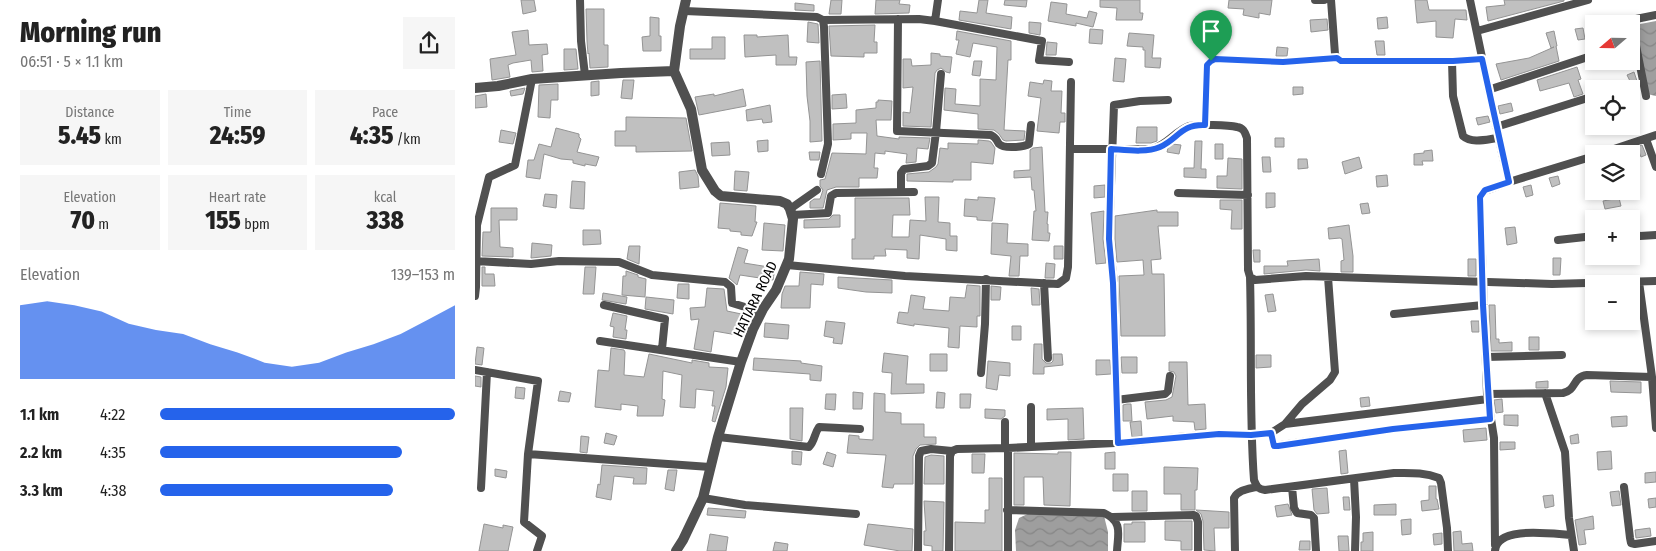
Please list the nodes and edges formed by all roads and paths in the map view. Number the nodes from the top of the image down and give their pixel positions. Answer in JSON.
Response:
{"nodes":[{"id":1,"x":580,"y":0,"type":"edge"},
{"id":2,"x":686,"y":0,"type":"edge"},
{"id":3,"x":938,"y":0,"type":"edge"},
{"id":4,"x":1315,"y":0,"type":"edge"},
{"id":5,"x":1325,"y":0,"type":"edge"},
{"id":6,"x":1331,"y":0,"type":"edge"},
{"id":7,"x":1470,"y":0,"type":"edge"},
{"id":8,"x":1588,"y":0,"type":"edge"},
{"id":9,"x":1557,"y":4,"type":"edge"},
{"id":10,"x":685,"y":11,"type":"junction"},
{"id":11,"x":1656,"y":16,"type":"edge"},
{"id":12,"x":898,"y":19,"type":"junction"},
{"id":13,"x":823,"y":20,"type":"junction"},
{"id":14,"x":935,"y":21,"type":"junction"},
{"id":15,"x":1477,"y":31,"type":"junction"},
{"id":16,"x":1337,"y":58,"type":"junction"},
{"id":17,"x":1585,"y":58,"type":"edge"},
{"id":18,"x":1482,"y":59,"type":"junction"},
{"id":19,"x":1453,"y":61,"type":"junction"},
{"id":20,"x":1069,"y":62,"type":"dead end"},
{"id":21,"x":674,"y":71,"type":"junction"},
{"id":22,"x":941,"y":74,"type":"dead end"},
{"id":23,"x":585,"y":75,"type":"junction"},
{"id":24,"x":532,"y":79,"type":"junction"},
{"id":25,"x":1071,"y":82,"type":"dead end"},
{"id":26,"x":475,"y":88,"type":"edge"},
{"id":27,"x":1489,"y":90,"type":"junction"},
{"id":28,"x":1646,"y":96,"type":"dead end"},
{"id":29,"x":1585,"y":99,"type":"edge"},
{"id":30,"x":1168,"y":100,"type":"dead end"},
{"id":31,"x":1031,"y":125,"type":"dead end"},
{"id":32,"x":1205,"y":125,"type":"junction"},
{"id":33,"x":1496,"y":127,"type":"junction"},
{"id":34,"x":936,"y":132,"type":"junction"},
{"id":35,"x":1656,"y":135,"type":"edge"},
{"id":36,"x":1498,"y":138,"type":"junction"},
{"id":37,"x":1646,"y":139,"type":"junction"},
{"id":38,"x":1627,"y":145,"type":"edge"},
{"id":39,"x":1070,"y":149,"type":"junction"},
{"id":40,"x":1111,"y":149,"type":"junction"},
{"id":41,"x":1585,"y":159,"type":"edge"},
{"id":42,"x":1656,"y":168,"type":"edge"},
{"id":43,"x":821,"y":174,"type":"dead end"},
{"id":44,"x":1509,"y":182,"type":"junction"},
{"id":45,"x":817,"y":190,"type":"dead end"},
{"id":46,"x":901,"y":192,"type":"junction"},
{"id":47,"x":914,"y":192,"type":"dead end"},
{"id":48,"x":1178,"y":193,"type":"dead end"},
{"id":49,"x":1247,"y":195,"type":"junction"},
{"id":50,"x":484,"y":197,"type":"junction"},
{"id":51,"x":475,"y":198,"type":"edge"},
{"id":52,"x":791,"y":212,"type":"junction"},
{"id":53,"x":1656,"y":235,"type":"edge"},
{"id":54,"x":1640,"y":236,"type":"edge"},
{"id":55,"x":1585,"y":237,"type":"edge"},
{"id":56,"x":1558,"y":240,"type":"dead end"},
{"id":57,"x":476,"y":261,"type":"edge"},
{"id":58,"x":787,"y":265,"type":"junction"},
{"id":59,"x":1250,"y":277,"type":"junction"},
{"id":60,"x":1328,"y":277,"type":"junction"},
{"id":61,"x":986,"y":279,"type":"junction"},
{"id":62,"x":1656,"y":281,"type":"edge"},
{"id":63,"x":1640,"y":282,"type":"edge"},
{"id":64,"x":1044,"y":283,"type":"junction"},
{"id":65,"x":1482,"y":283,"type":"junction"},
{"id":66,"x":1585,"y":283,"type":"edge"},
{"id":67,"x":1640,"y":289,"type":"edge"},
{"id":68,"x":475,"y":296,"type":"edge"},
{"id":69,"x":604,"y":305,"type":"dead end"},
{"id":70,"x":1483,"y":305,"type":"junction"},
{"id":71,"x":761,"y":312,"type":"junction"},
{"id":72,"x":1394,"y":314,"type":"dead end"},
{"id":73,"x":600,"y":341,"type":"dead end"},
{"id":74,"x":662,"y":349,"type":"junction"},
{"id":75,"x":1562,"y":355,"type":"dead end"},
{"id":76,"x":1486,"y":357,"type":"junction"},
{"id":77,"x":1048,"y":358,"type":"dead end"},
{"id":78,"x":741,"y":362,"type":"junction"},
{"id":79,"x":475,"y":370,"type":"edge"},
{"id":80,"x":487,"y":372,"type":"junction"},
{"id":81,"x":981,"y":373,"type":"dead end"},
{"id":82,"x":1170,"y":376,"type":"dead end"},
{"id":83,"x":1652,"y":377,"type":"junction"},
{"id":84,"x":1545,"y":393,"type":"junction"},
{"id":85,"x":1488,"y":396,"type":"junction"},
{"id":86,"x":1117,"y":400,"type":"junction"},
{"id":87,"x":1031,"y":407,"type":"dead end"},
{"id":88,"x":1490,"y":419,"type":"junction"},
{"id":89,"x":1005,"y":422,"type":"dead end"},
{"id":90,"x":1285,"y":424,"type":"junction"},
{"id":91,"x":1656,"y":428,"type":"edge"},
{"id":92,"x":860,"y":429,"type":"dead end"},
{"id":93,"x":1271,"y":433,"type":"junction"},
{"id":94,"x":1251,"y":435,"type":"junction"},
{"id":95,"x":718,"y":437,"type":"junction"},
{"id":96,"x":1118,"y":443,"type":"junction"},
{"id":97,"x":1031,"y":447,"type":"junction"},
{"id":98,"x":1006,"y":448,"type":"junction"},
{"id":99,"x":952,"y":451,"type":"junction"},
{"id":100,"x":528,"y":454,"type":"junction"},
{"id":101,"x":710,"y":467,"type":"junction"},
{"id":102,"x":1354,"y":479,"type":"junction"},
{"id":103,"x":1292,"y":486,"type":"junction"},
{"id":104,"x":1256,"y":487,"type":"junction"},
{"id":105,"x":1624,"y":487,"type":"dead end"},
{"id":106,"x":481,"y":488,"type":"dead end"},
{"id":107,"x":703,"y":498,"type":"junction"},
{"id":108,"x":1007,"y":510,"type":"junction"},
{"id":109,"x":856,"y":514,"type":"dead end"},
{"id":110,"x":1113,"y":517,"type":"junction"},
{"id":111,"x":1571,"y":535,"type":"junction"},
{"id":112,"x":1656,"y":541,"type":"edge"},
{"id":113,"x":1495,"y":548,"type":"edge"},
{"id":114,"x":537,"y":551,"type":"edge"},
{"id":115,"x":676,"y":551,"type":"edge"},
{"id":116,"x":918,"y":551,"type":"edge"},
{"id":117,"x":949,"y":551,"type":"edge"},
{"id":118,"x":1008,"y":551,"type":"edge"},
{"id":119,"x":1117,"y":551,"type":"edge"},
{"id":120,"x":1198,"y":551,"type":"edge"},
{"id":121,"x":1235,"y":551,"type":"edge"},
{"id":122,"x":1316,"y":551,"type":"edge"},
{"id":123,"x":1355,"y":551,"type":"edge"},
{"id":124,"x":1448,"y":551,"type":"edge"},
{"id":125,"x":1573,"y":551,"type":"edge"}],
"edges":[{"from":1,"to":23,"type":"street"},
{"from":2,"to":10,"type":"street"},
{"from":3,"to":14,"type":"street"},
{"from":4,"to":5,"type":"street"},
{"from":6,"to":16,"type":"street"},
{"from":7,"to":15,"type":"street"},
{"from":8,"to":9,"type":"street"},
{"from":9,"to":15,"type":"street"},
{"from":10,"to":13,"type":"street"},
{"from":10,"to":21,"type":"street"},
{"from":11,"to":28,"type":"street"},
{"from":12,"to":13,"type":"street"},
{"from":12,"to":14,"type":"street"},
{"from":12,"to":34,"type":"street"},
{"from":13,"to":43,"type":"street"},
{"from":14,"to":20,"type":"street"},
{"from":15,"to":18,"type":"street"},
{"from":16,"to":19,"type":"street"},
{"from":16,"to":32,"type":"street"},
{"from":17,"to":27,"type":"street"},
{"from":18,"to":19,"type":"street"},
{"from":18,"to":27,"type":"street"},
{"from":19,"to":36,"type":"street"},
{"from":21,"to":23,"type":"street"},
{"from":21,"to":52,"type":"street"},
{"from":22,"to":34,"type":"street"},
{"from":23,"to":24,"type":"street"},
{"from":24,"to":26,"type":"street"},
{"from":24,"to":50,"type":"street"},
{"from":25,"to":39,"type":"street"},
{"from":27,"to":33,"type":"street"},
{"from":29,"to":33,"type":"street"},
{"from":30,"to":40,"type":"street"},
{"from":31,"to":34,"type":"street"},
{"from":32,"to":40,"type":"street"},
{"from":32,"to":49,"type":"street"},
{"from":33,"to":36,"type":"street"},
{"from":34,"to":46,"type":"street"},
{"from":35,"to":37,"type":"street"},
{"from":36,"to":44,"type":"street"},
{"from":37,"to":38,"type":"street"},
{"from":37,"to":42,"type":"street"},
{"from":39,"to":40,"type":"street"},
{"from":39,"to":64,"type":"street"},
{"from":40,"to":86,"type":"street"},
{"from":41,"to":44,"type":"street"},
{"from":44,"to":65,"type":"street"},
{"from":45,"to":52,"type":"street"},
{"from":46,"to":47,"type":"street"},
{"from":46,"to":52,"type":"street"},
{"from":48,"to":49,"type":"street"},
{"from":49,"to":59,"type":"street"},
{"from":50,"to":51,"type":"street"},
{"from":50,"to":57,"type":"street"},
{"from":52,"to":58,"type":"street","name":"HATIARA ROAD"},
{"from":53,"to":54,"type":"street"},
{"from":55,"to":56,"type":"street"},
{"from":57,"to":68,"type":"street"},
{"from":57,"to":71,"type":"street"},
{"from":58,"to":61,"type":"street"},
{"from":58,"to":71,"type":"street","name":"HATIARA ROAD"},
{"from":59,"to":60,"type":"street"},
{"from":59,"to":94,"type":"street"},
{"from":60,"to":65,"type":"street"},
{"from":60,"to":90,"type":"street"},
{"from":61,"to":64,"type":"street"},
{"from":61,"to":81,"type":"street"},
{"from":62,"to":63,"type":"street"},
{"from":64,"to":77,"type":"street"},
{"from":65,"to":66,"type":"street"},
{"from":65,"to":70,"type":"street"},
{"from":67,"to":83,"type":"street"},
{"from":69,"to":74,"type":"street"},
{"from":70,"to":72,"type":"street"},
{"from":70,"to":76,"type":"street"},
{"from":71,"to":78,"type":"street","name":"HATIARA ROAD"},
{"from":73,"to":74,"type":"street"},
{"from":74,"to":78,"type":"street"},
{"from":75,"to":76,"type":"street"},
{"from":76,"to":85,"type":"street"},
{"from":78,"to":95,"type":"street","name":"HATIARA ROAD"},
{"from":79,"to":80,"type":"street"},
{"from":80,"to":100,"type":"street"},
{"from":80,"to":106,"type":"street"},
{"from":82,"to":86,"type":"street"},
{"from":83,"to":84,"type":"street"},
{"from":83,"to":91,"type":"street"},
{"from":84,"to":85,"type":"street"},
{"from":84,"to":111,"type":"street"},
{"from":85,"to":88,"type":"street"},
{"from":85,"to":90,"type":"street"},
{"from":86,"to":96,"type":"street"},
{"from":87,"to":97,"type":"street"},
{"from":88,"to":93,"type":"street"},
{"from":88,"to":113,"type":"street"},
{"from":89,"to":98,"type":"street"},
{"from":90,"to":93,"type":"street"},
{"from":92,"to":95,"type":"street"},
{"from":93,"to":94,"type":"street"},
{"from":94,"to":96,"type":"street"},
{"from":94,"to":104,"type":"street"},
{"from":95,"to":101,"type":"street","name":"HATIARA ROAD"},
{"from":96,"to":97,"type":"street"},
{"from":97,"to":98,"type":"street"},
{"from":98,"to":99,"type":"street"},
{"from":98,"to":108,"type":"street"},
{"from":99,"to":116,"type":"street"},
{"from":99,"to":117,"type":"street"},
{"from":100,"to":101,"type":"street"},
{"from":100,"to":114,"type":"street"},
{"from":101,"to":107,"type":"street","name":"HATIARA ROAD"},
{"from":102,"to":103,"type":"street"},
{"from":102,"to":123,"type":"street"},
{"from":102,"to":124,"type":"street"},
{"from":103,"to":104,"type":"street"},
{"from":103,"to":122,"type":"street"},
{"from":104,"to":121,"type":"street"},
{"from":105,"to":112,"type":"street"},
{"from":107,"to":109,"type":"street"},
{"from":107,"to":115,"type":"street","name":"HATIARA ROAD"},
{"from":108,"to":110,"type":"street"},
{"from":108,"to":118,"type":"street"},
{"from":110,"to":119,"type":"street"},
{"from":110,"to":120,"type":"street"},
{"from":111,"to":113,"type":"street"},
{"from":111,"to":125,"type":"street"}]}
